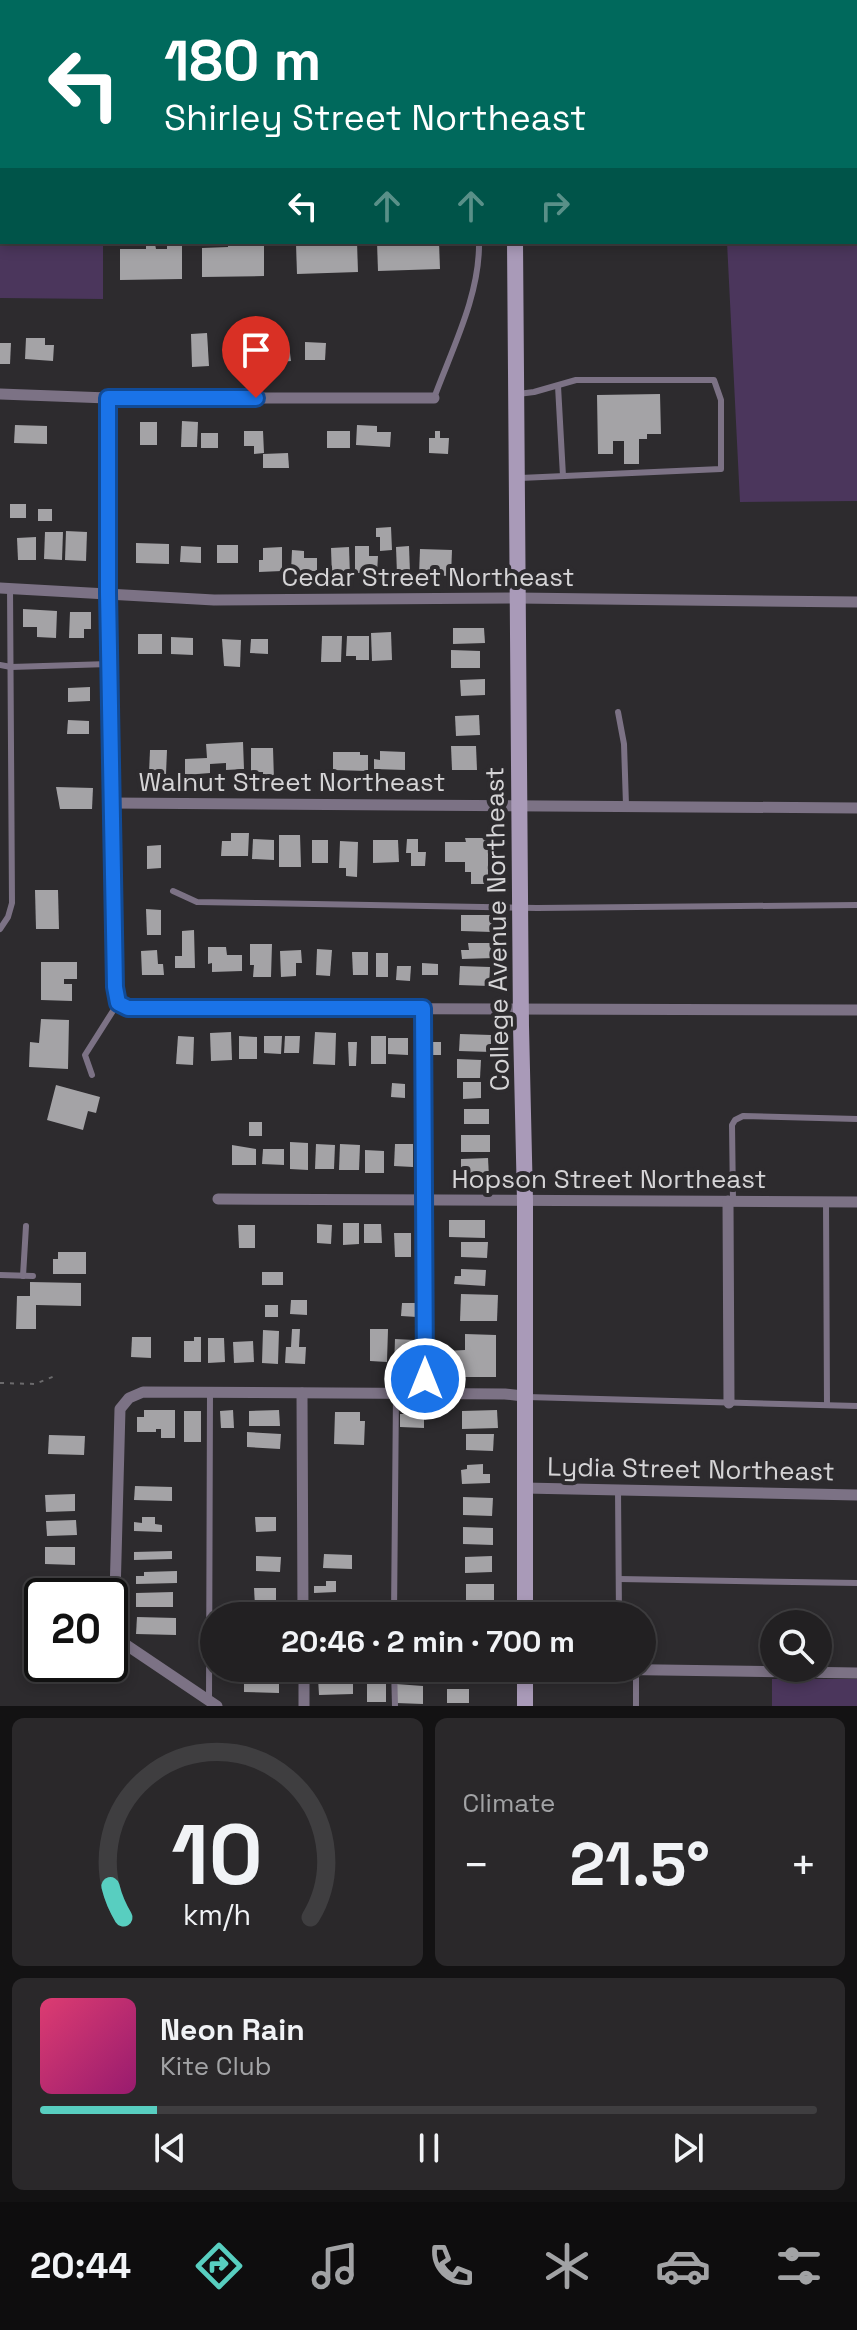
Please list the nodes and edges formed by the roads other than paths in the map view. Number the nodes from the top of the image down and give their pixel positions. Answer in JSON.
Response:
{"nodes":[{"id":1,"x":479,"y":244,"type":"edge"},
{"id":2,"x":515,"y":244,"type":"edge"},
{"id":3,"x":558,"y":386,"type":"junction"},
{"id":4,"x":0,"y":394,"type":"edge"},
{"id":5,"x":516,"y":394,"type":"junction"},
{"id":6,"x":108,"y":398,"type":"junction"},
{"id":7,"x":434,"y":398,"type":"joint"},
{"id":8,"x":563,"y":476,"type":"junction"},
{"id":9,"x":516,"y":478,"type":"junction"},
{"id":10,"x":5,"y":588,"type":"edge"},
{"id":11,"x":108,"y":593,"type":"junction"},
{"id":12,"x":517,"y":598,"type":"junction"},
{"id":13,"x":857,"y":602,"type":"edge"},
{"id":14,"x":109,"y":664,"type":"junction"},
{"id":15,"x":0,"y":665,"type":"edge"},
{"id":16,"x":11,"y":667,"type":"junction"},
{"id":17,"x":618,"y":712,"type":"dead end"},
{"id":18,"x":111,"y":803,"type":"junction"},
{"id":19,"x":519,"y":804,"type":"junction"},
{"id":20,"x":626,"y":805,"type":"junction"},
{"id":21,"x":857,"y":808,"type":"edge"},
{"id":22,"x":173,"y":891,"type":"dead end"},
{"id":23,"x":857,"y":905,"type":"edge"},
{"id":24,"x":520,"y":907,"type":"junction"},
{"id":25,"x":0,"y":929,"type":"edge"},
{"id":26,"x":118,"y":1003,"type":"junction"},
{"id":27,"x":423,"y":1008,"type":"junction"},
{"id":28,"x":521,"y":1008,"type":"junction"},
{"id":29,"x":857,"y":1010,"type":"edge"},
{"id":30,"x":92,"y":1075,"type":"dead end"},
{"id":31,"x":857,"y":1119,"type":"edge"},
{"id":32,"x":218,"y":1199,"type":"dead end"},
{"id":33,"x":425,"y":1200,"type":"junction"},
{"id":34,"x":525,"y":1201,"type":"junction"},
{"id":35,"x":730,"y":1201,"type":"junction"},
{"id":36,"x":826,"y":1202,"type":"junction"},
{"id":37,"x":857,"y":1202,"type":"edge"},
{"id":38,"x":26,"y":1226,"type":"dead end"},
{"id":39,"x":0,"y":1275,"type":"edge"},
{"id":40,"x":23,"y":1276,"type":"junction"},
{"id":41,"x":33,"y":1276,"type":"dead end"},
{"id":42,"x":210,"y":1392,"type":"junction"},
{"id":43,"x":302,"y":1393,"type":"junction"},
{"id":44,"x":396,"y":1393,"type":"junction"},
{"id":45,"x":424,"y":1394,"type":"junction"},
{"id":46,"x":523,"y":1396,"type":"junction"},
{"id":47,"x":729,"y":1403,"type":"junction"},
{"id":48,"x":827,"y":1405,"type":"junction"},
{"id":49,"x":857,"y":1406,"type":"edge"},
{"id":50,"x":524,"y":1488,"type":"junction"},
{"id":51,"x":618,"y":1489,"type":"junction"},
{"id":52,"x":857,"y":1495,"type":"edge"},
{"id":53,"x":619,"y":1579,"type":"junction"},
{"id":54,"x":857,"y":1583,"type":"edge"},
{"id":55,"x":303,"y":1602,"type":"edge"},
{"id":56,"x":394,"y":1602,"type":"edge"},
{"id":57,"x":525,"y":1602,"type":"edge"},
{"id":58,"x":619,"y":1602,"type":"edge"},
{"id":59,"x":656,"y":1670,"type":"edge"},
{"id":60,"x":857,"y":1673,"type":"edge"},
{"id":61,"x":304,"y":1682,"type":"edge"},
{"id":62,"x":394,"y":1682,"type":"edge"},
{"id":63,"x":525,"y":1682,"type":"edge"},
{"id":64,"x":636,"y":1682,"type":"edge"},
{"id":65,"x":213,"y":1704,"type":"edge"},
{"id":66,"x":304,"y":1706,"type":"edge"},
{"id":67,"x":395,"y":1706,"type":"edge"},
{"id":68,"x":525,"y":1706,"type":"edge"},
{"id":69,"x":636,"y":1706,"type":"edge"}],
"edges":[{"from":1,"to":7,"type":"lane"},
{"from":2,"to":5,"type":"main road","name":"College Avenue Northeast"},
{"from":3,"to":5,"type":"lane"},
{"from":3,"to":8,"type":"lane"},
{"from":3,"to":8,"type":"lane"},
{"from":4,"to":6,"type":"street"},
{"from":5,"to":9,"type":"main road","name":"College Avenue Northeast"},
{"from":6,"to":7,"type":"street"},
{"from":6,"to":11,"type":"street"},
{"from":8,"to":9,"type":"lane"},
{"from":9,"to":12,"type":"main road","name":"College Avenue Northeast"},
{"from":10,"to":11,"type":"street","name":"Cedar Street Northeast"},
{"from":10,"to":16,"type":"lane"},
{"from":11,"to":12,"type":"street","name":"Cedar Street Northeast"},
{"from":11,"to":14,"type":"street"},
{"from":12,"to":13,"type":"street","name":"Cedar Street Northeast"},
{"from":12,"to":19,"type":"main road","name":"College Avenue Northeast"},
{"from":14,"to":16,"type":"lane"},
{"from":14,"to":18,"type":"street"},
{"from":15,"to":16,"type":"lane"},
{"from":16,"to":25,"type":"lane"},
{"from":17,"to":20,"type":"lane"},
{"from":18,"to":19,"type":"street","name":"Walnut Street Northeast"},
{"from":18,"to":26,"type":"street"},
{"from":19,"to":20,"type":"street","name":"Walnut Street Northeast"},
{"from":19,"to":24,"type":"main road","name":"College Avenue Northeast"},
{"from":20,"to":21,"type":"street","name":"Walnut Street Northeast"},
{"from":22,"to":24,"type":"lane"},
{"from":23,"to":24,"type":"lane"},
{"from":24,"to":28,"type":"main road","name":"College Avenue Northeast"},
{"from":26,"to":27,"type":"street"},
{"from":26,"to":30,"type":"lane"},
{"from":27,"to":28,"type":"street"},
{"from":27,"to":33,"type":"lane"},
{"from":28,"to":29,"type":"street"},
{"from":28,"to":34,"type":"main road","name":"College Avenue Northeast"},
{"from":31,"to":35,"type":"lane"},
{"from":32,"to":33,"type":"street","name":"Hopson Street Northeast"},
{"from":33,"to":34,"type":"street","name":"Hopson Street Northeast"},
{"from":33,"to":45,"type":"lane"},
{"from":34,"to":35,"type":"street","name":"Hopson Street Northeast"},
{"from":34,"to":46,"type":"main road","name":"College Avenue Northeast"},
{"from":35,"to":36,"type":"street","name":"Hopson Street Northeast"},
{"from":35,"to":47,"type":"street"},
{"from":36,"to":37,"type":"street","name":"Hopson Street Northeast"},
{"from":36,"to":48,"type":"lane"},
{"from":38,"to":40,"type":"lane"},
{"from":39,"to":40,"type":"lane"},
{"from":40,"to":41,"type":"lane"},
{"from":42,"to":43,"type":"street"},
{"from":42,"to":65,"type":"lane"},
{"from":42,"to":65,"type":"street"},
{"from":43,"to":44,"type":"street"},
{"from":43,"to":55,"type":"street"},
{"from":44,"to":45,"type":"street"},
{"from":44,"to":56,"type":"lane"},
{"from":45,"to":46,"type":"street"},
{"from":46,"to":47,"type":"lane"},
{"from":46,"to":50,"type":"main road","name":"College Avenue Northeast"},
{"from":47,"to":48,"type":"lane"},
{"from":48,"to":49,"type":"lane"},
{"from":50,"to":51,"type":"street","name":"Lydia Street Northeast"},
{"from":50,"to":57,"type":"main road","name":"College Avenue Northeast"},
{"from":51,"to":52,"type":"street","name":"Lydia Street Northeast"},
{"from":51,"to":53,"type":"lane"},
{"from":53,"to":54,"type":"lane"},
{"from":53,"to":58,"type":"lane"},
{"from":59,"to":60,"type":"street"},
{"from":61,"to":66,"type":"street"},
{"from":62,"to":67,"type":"lane"},
{"from":63,"to":68,"type":"main road"},
{"from":64,"to":69,"type":"lane"}]}
